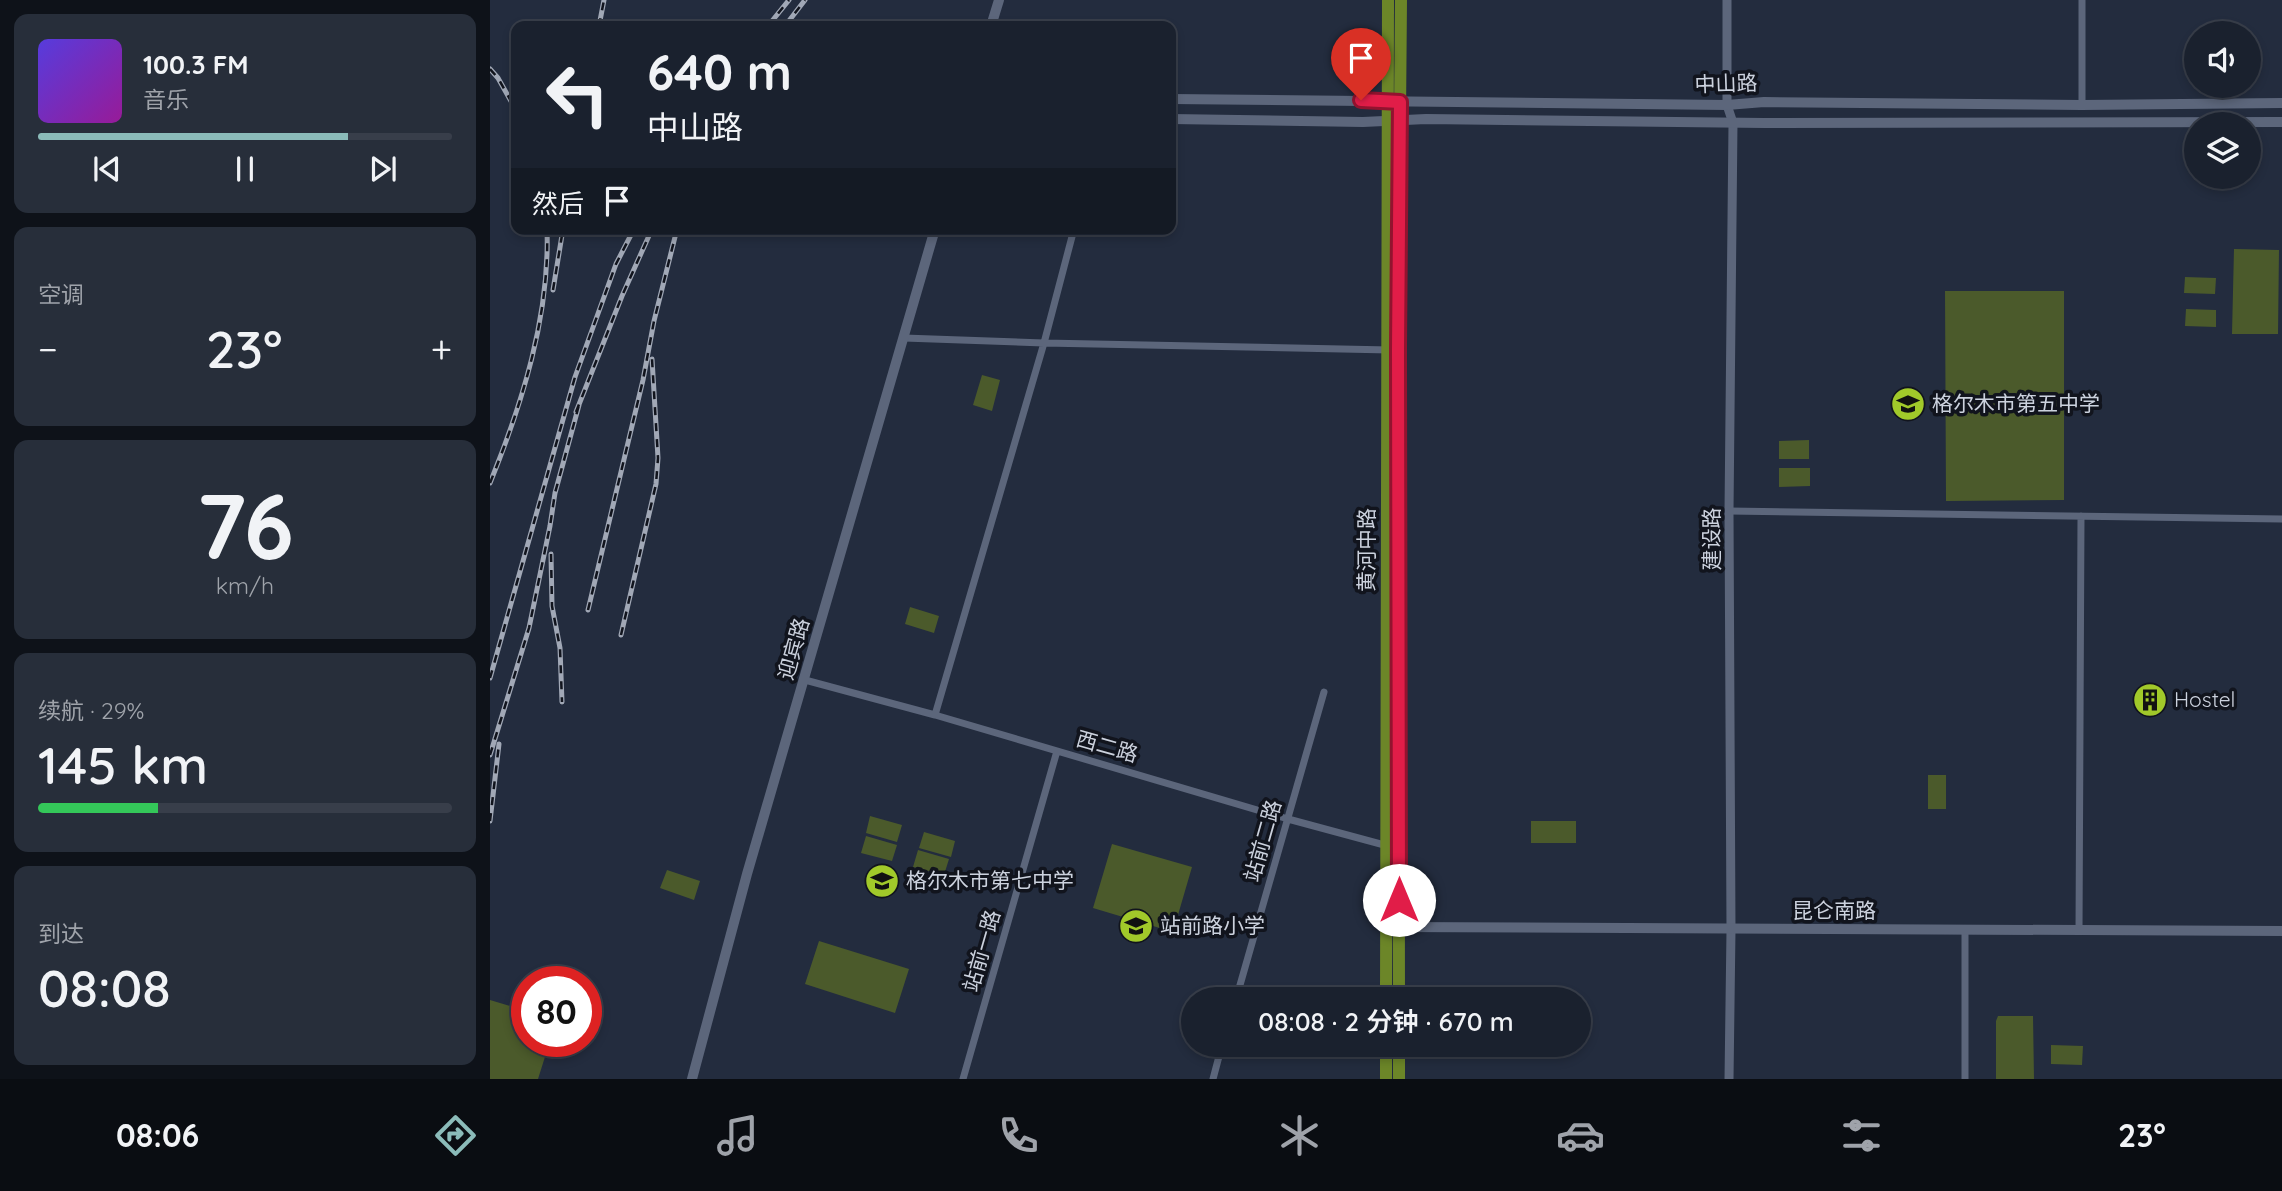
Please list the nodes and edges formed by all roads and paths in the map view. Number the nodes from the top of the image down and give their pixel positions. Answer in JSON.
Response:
{"nodes":[{"id":1,"x":999,"y":0,"type":"edge"},
{"id":2,"x":1388,"y":0,"type":"edge"},
{"id":3,"x":1401,"y":0,"type":"edge"},
{"id":4,"x":1727,"y":0,"type":"edge"},
{"id":5,"x":2082,"y":0,"type":"edge"},
{"id":6,"x":993,"y":21,"type":"edge"},
{"id":7,"x":1176,"y":99,"type":"edge"},
{"id":8,"x":1394,"y":101,"type":"junction"},
{"id":9,"x":2282,"y":103,"type":"edge"},
{"id":10,"x":1727,"y":105,"type":"junction"},
{"id":11,"x":2082,"y":105,"type":"junction"},
{"id":12,"x":1176,"y":119,"type":"edge"},
{"id":13,"x":1393,"y":121,"type":"junction"},
{"id":14,"x":1733,"y":122,"type":"junction"},
{"id":15,"x":2282,"y":122,"type":"edge"},
{"id":16,"x":933,"y":235,"type":"edge"},
{"id":17,"x":1072,"y":235,"type":"edge"},
{"id":18,"x":904,"y":338,"type":"junction"},
{"id":19,"x":1044,"y":343,"type":"junction"},
{"id":20,"x":1392,"y":350,"type":"junction"},
{"id":21,"x":1729,"y":511,"type":"junction"},
{"id":22,"x":2081,"y":516,"type":"junction"},
{"id":23,"x":2282,"y":519,"type":"edge"},
{"id":24,"x":805,"y":680,"type":"junction"},
{"id":25,"x":1324,"y":692,"type":"dead end"},
{"id":26,"x":935,"y":715,"type":"junction"},
{"id":27,"x":1057,"y":751,"type":"junction"},
{"id":28,"x":1287,"y":819,"type":"junction"},
{"id":29,"x":1392,"y":846,"type":"junction"},
{"id":30,"x":1393,"y":927,"type":"junction"},
{"id":31,"x":1731,"y":930,"type":"junction"},
{"id":32,"x":1965,"y":930,"type":"junction"},
{"id":33,"x":2079,"y":931,"type":"junction"},
{"id":34,"x":2282,"y":931,"type":"edge"},
{"id":35,"x":1239,"y":987,"type":"edge"},
{"id":36,"x":1387,"y":987,"type":"edge"},
{"id":37,"x":1398,"y":987,"type":"edge"},
{"id":38,"x":1219,"y":1057,"type":"edge"},
{"id":39,"x":1386,"y":1057,"type":"edge"},
{"id":40,"x":1399,"y":1057,"type":"edge"},
{"id":41,"x":692,"y":1079,"type":"edge"},
{"id":42,"x":963,"y":1079,"type":"edge"},
{"id":43,"x":1213,"y":1079,"type":"edge"},
{"id":44,"x":1386,"y":1079,"type":"edge"},
{"id":45,"x":1399,"y":1079,"type":"edge"},
{"id":46,"x":1729,"y":1079,"type":"edge"},
{"id":47,"x":1965,"y":1079,"type":"edge"}],
"edges":[{"from":1,"to":6,"type":"main road"},
{"from":2,"to":8,"type":"highway"},
{"from":3,"to":8,"type":"highway"},
{"from":4,"to":10,"type":"street","name":"建设路"},
{"from":5,"to":11,"type":"street"},
{"from":7,"to":8,"type":"main road","name":"中山路"},
{"from":8,"to":10,"type":"main road","name":"中山路"},
{"from":8,"to":13,"type":"highway","name":"黄河中路"},
{"from":9,"to":11,"type":"main road","name":"中山路"},
{"from":10,"to":11,"type":"main road","name":"中山路"},
{"from":10,"to":14,"type":"street","name":"建设路"},
{"from":12,"to":13,"type":"main road","name":"中山路"},
{"from":13,"to":14,"type":"main road","name":"中山路"},
{"from":13,"to":20,"type":"highway","name":"黄河中路"},
{"from":14,"to":15,"type":"main road","name":"中山路"},
{"from":14,"to":21,"type":"street","name":"建设路"},
{"from":16,"to":18,"type":"main road","name":"迎宾路"},
{"from":17,"to":19,"type":"street"},
{"from":18,"to":19,"type":"street"},
{"from":18,"to":24,"type":"main road","name":"迎宾路"},
{"from":19,"to":20,"type":"street"},
{"from":19,"to":26,"type":"street"},
{"from":20,"to":29,"type":"highway","name":"黄河中路"},
{"from":21,"to":22,"type":"street"},
{"from":21,"to":31,"type":"street","name":"建设路"},
{"from":22,"to":23,"type":"street"},
{"from":22,"to":33,"type":"street"},
{"from":24,"to":26,"type":"street","name":"西二路"},
{"from":24,"to":41,"type":"main road","name":"迎宾路"},
{"from":25,"to":28,"type":"street","name":"站前二路"},
{"from":26,"to":27,"type":"street","name":"西二路"},
{"from":27,"to":28,"type":"street","name":"西二路"},
{"from":27,"to":42,"type":"street","name":"站前一路"},
{"from":28,"to":29,"type":"street","name":"西二路"},
{"from":28,"to":35,"type":"street","name":"站前二路"},
{"from":29,"to":30,"type":"highway","name":"黄河中路"},
{"from":30,"to":31,"type":"main road","name":"昆仑南路"},
{"from":30,"to":36,"type":"highway","name":"黄河中路"},
{"from":30,"to":37,"type":"highway","name":"黄河中路"},
{"from":31,"to":32,"type":"main road","name":"昆仑南路"},
{"from":31,"to":46,"type":"street","name":"建设路"},
{"from":32,"to":33,"type":"main road","name":"昆仑南路"},
{"from":32,"to":47,"type":"street"},
{"from":33,"to":34,"type":"main road","name":"昆仑南路"},
{"from":38,"to":43,"type":"street"},
{"from":39,"to":44,"type":"highway"},
{"from":40,"to":45,"type":"highway"}]}
